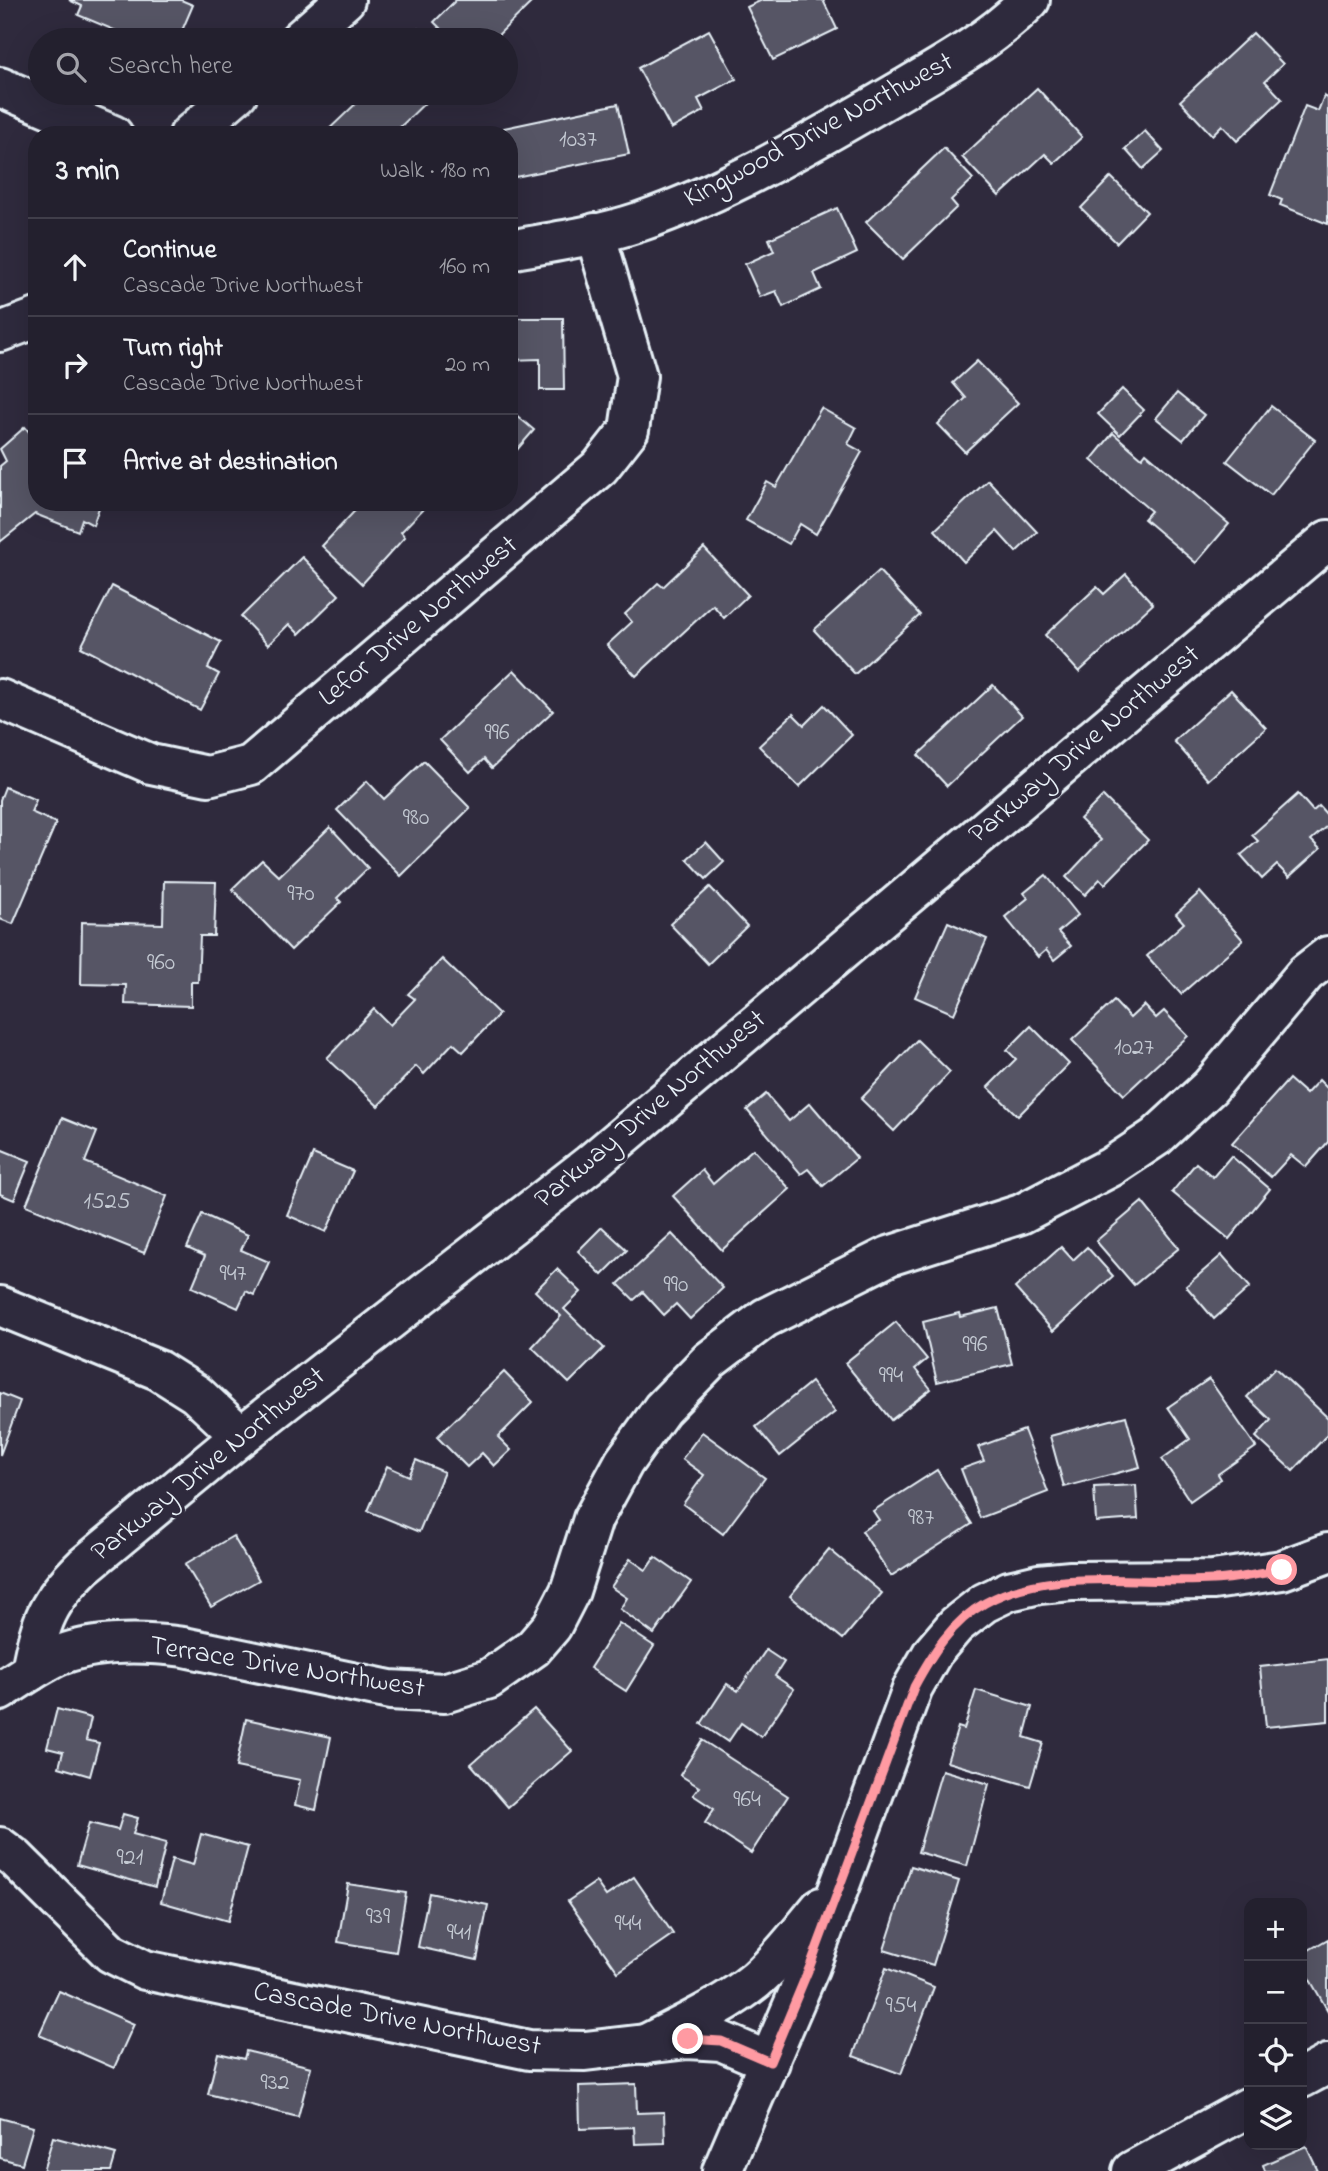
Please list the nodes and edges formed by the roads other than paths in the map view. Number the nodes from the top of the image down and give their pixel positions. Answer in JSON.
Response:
{"nodes":[{"id":1,"x":345,"y":0,"type":"edge"},
{"id":2,"x":1030,"y":0,"type":"edge"},
{"id":3,"x":313,"y":28,"type":"edge"},
{"id":4,"x":0,"y":87,"type":"edge"},
{"id":5,"x":28,"y":99,"type":"edge"},
{"id":6,"x":42,"y":105,"type":"edge"},
{"id":7,"x":224,"y":105,"type":"edge"},
{"id":8,"x":92,"y":126,"type":"edge"},
{"id":9,"x":200,"y":126,"type":"edge"},
{"id":10,"x":595,"y":233,"type":"junction"},
{"id":11,"x":518,"y":248,"type":"edge"},
{"id":12,"x":28,"y":321,"type":"edge"},
{"id":13,"x":0,"y":332,"type":"edge"},
{"id":14,"x":1328,"y":540,"type":"edge"},
{"id":15,"x":0,"y":699,"type":"edge"},
{"id":16,"x":1328,"y":956,"type":"edge"},
{"id":17,"x":0,"y":1306,"type":"edge"},
{"id":18,"x":241,"y":1436,"type":"junction"},
{"id":19,"x":1328,"y":1552,"type":"edge"},
{"id":20,"x":15,"y":1681,"type":"edge"},
{"id":21,"x":0,"y":1847,"type":"edge"},
{"id":22,"x":840,"y":1884,"type":"junction"},
{"id":23,"x":644,"y":2045,"type":"junction"},
{"id":24,"x":770,"y":2062,"type":"junction"},
{"id":25,"x":1328,"y":2064,"type":"edge"},
{"id":26,"x":1307,"y":2075,"type":"edge"},
{"id":27,"x":1244,"y":2110,"type":"edge"},
{"id":28,"x":722,"y":2171,"type":"edge"},
{"id":29,"x":1132,"y":2171,"type":"edge"}],
"edges":[{"from":1,"to":3,"type":"street"},
{"from":2,"to":10,"type":"street","name":"Kingwood Drive Northwest"},
{"from":4,"to":5,"type":"street"},
{"from":6,"to":8,"type":"street"},
{"from":7,"to":9,"type":"street"},
{"from":10,"to":11,"type":"street","name":"Kingwood Drive Northwest"},
{"from":10,"to":15,"type":"street","name":"Lefor Drive Northwest"},
{"from":12,"to":13,"type":"street"},
{"from":14,"to":18,"type":"street","name":"Parkway Drive Northwest"},
{"from":16,"to":20,"type":"street","name":"Terrace Drive Northwest"},
{"from":17,"to":18,"type":"street"},
{"from":18,"to":20,"type":"street","name":"Parkway Drive Northwest"},
{"from":19,"to":22,"type":"street"},
{"from":21,"to":23,"type":"street","name":"Cascade Drive Northwest"},
{"from":22,"to":23,"type":"street"},
{"from":22,"to":24,"type":"street"},
{"from":23,"to":24,"type":"street","name":"Cascade Drive Northwest"},
{"from":24,"to":28,"type":"street"},
{"from":25,"to":26,"type":"street"},
{"from":27,"to":29,"type":"street"}]}
